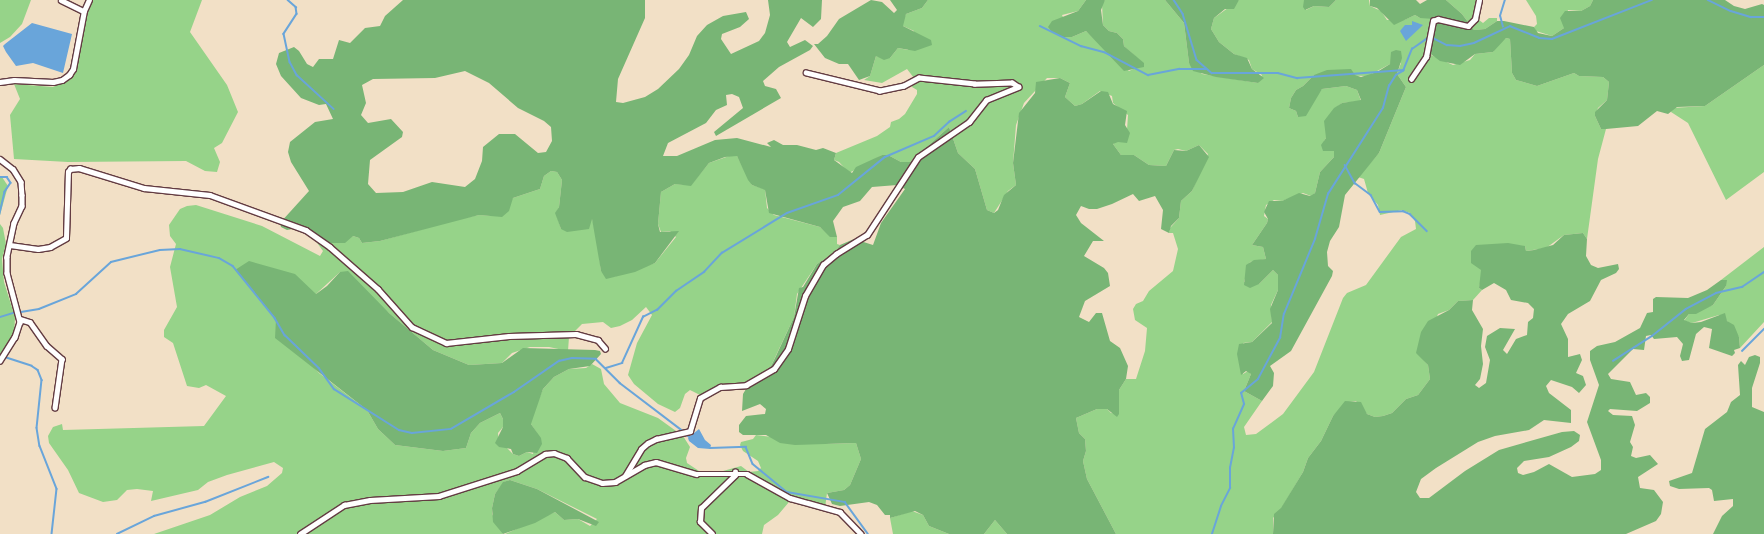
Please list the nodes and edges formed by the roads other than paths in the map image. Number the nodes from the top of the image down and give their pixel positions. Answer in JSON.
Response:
{"nodes":[{"id":1,"x":61,"y":0,"type":"edge"},
{"id":2,"x":89,"y":0,"type":"edge"},
{"id":3,"x":1479,"y":0,"type":"edge"},
{"id":4,"x":84,"y":11,"type":"junction"},
{"id":5,"x":806,"y":73,"type":"dead end"},
{"id":6,"x":1411,"y":79,"type":"dead end"},
{"id":7,"x":0,"y":82,"type":"edge"},
{"id":8,"x":0,"y":159,"type":"edge"},
{"id":9,"x":10,"y":245,"type":"junction"},
{"id":10,"x":20,"y":319,"type":"junction"},
{"id":11,"x":605,"y":348,"type":"dead end"},
{"id":12,"x":2,"y":358,"type":"edge"},
{"id":13,"x":55,"y":408,"type":"dead end"},
{"id":14,"x":735,"y":472,"type":"junction"},
{"id":15,"x":625,"y":476,"type":"junction"},
{"id":16,"x":300,"y":534,"type":"edge"},
{"id":17,"x":712,"y":534,"type":"edge"},
{"id":18,"x":861,"y":534,"type":"edge"}],
"edges":[{"from":1,"to":4,"type":"street"},
{"from":2,"to":4,"type":"street"},
{"from":3,"to":6,"type":"street"},
{"from":4,"to":7,"type":"street"},
{"from":5,"to":15,"type":"street"},
{"from":8,"to":9,"type":"street"},
{"from":9,"to":10,"type":"street"},
{"from":9,"to":11,"type":"street"},
{"from":10,"to":12,"type":"street"},
{"from":10,"to":13,"type":"street"},
{"from":14,"to":15,"type":"street"},
{"from":14,"to":17,"type":"street"},
{"from":14,"to":18,"type":"street"},
{"from":15,"to":16,"type":"street"}]}
